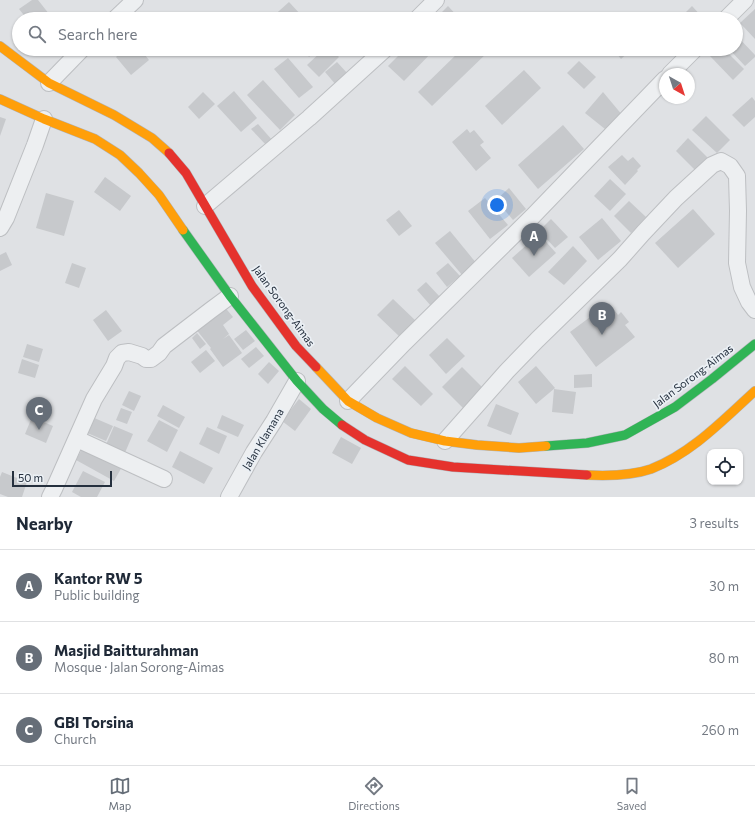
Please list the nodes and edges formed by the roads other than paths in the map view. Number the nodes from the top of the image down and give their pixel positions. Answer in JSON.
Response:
{"nodes":[{"id":1,"x":135,"y":0,"type":"edge"},
{"id":2,"x":436,"y":0,"type":"edge"},
{"id":3,"x":745,"y":0,"type":"edge"},
{"id":4,"x":122,"y":12,"type":"edge"},
{"id":5,"x":424,"y":12,"type":"edge"},
{"id":6,"x":733,"y":12,"type":"edge"},
{"id":7,"x":0,"y":46,"type":"edge"},
{"id":8,"x":75,"y":56,"type":"edge"},
{"id":9,"x":377,"y":56,"type":"edge"},
{"id":10,"x":688,"y":56,"type":"edge"},
{"id":11,"x":676,"y":68,"type":"edge"},
{"id":12,"x":49,"y":83,"type":"junction"},
{"id":13,"x":659,"y":85,"type":"edge"},
{"id":14,"x":0,"y":99,"type":"edge"},
{"id":15,"x":44,"y":119,"type":"junction"},
{"id":16,"x":205,"y":206,"type":"junction"},
{"id":17,"x":0,"y":228,"type":"edge"},
{"id":18,"x":230,"y":296,"type":"junction"},
{"id":19,"x":755,"y":310,"type":"edge"},
{"id":20,"x":755,"y":344,"type":"edge"},
{"id":21,"x":296,"y":381,"type":"junction"},
{"id":22,"x":755,"y":391,"type":"edge"},
{"id":23,"x":348,"y":401,"type":"junction"},
{"id":24,"x":77,"y":439,"type":"junction"},
{"id":25,"x":445,"y":441,"type":"junction"},
{"id":26,"x":164,"y":479,"type":"dead end"},
{"id":27,"x":50,"y":497,"type":"edge"},
{"id":28,"x":230,"y":497,"type":"edge"}],
"edges":[{"from":1,"to":4,"type":"street"},
{"from":2,"to":5,"type":"street"},
{"from":3,"to":6,"type":"street"},
{"from":7,"to":12,"type":"highway","name":"Jalan Sorong-Aimas"},
{"from":8,"to":12,"type":"street"},
{"from":9,"to":16,"type":"street"},
{"from":10,"to":11,"type":"street"},
{"from":12,"to":16,"type":"highway","name":"Jalan Sorong-Aimas"},
{"from":13,"to":23,"type":"street"},
{"from":14,"to":15,"type":"highway"},
{"from":15,"to":17,"type":"street"},
{"from":15,"to":18,"type":"highway"},
{"from":16,"to":23,"type":"highway","name":"Jalan Sorong-Aimas"},
{"from":18,"to":21,"type":"highway"},
{"from":18,"to":24,"type":"street"},
{"from":19,"to":25,"type":"street"},
{"from":20,"to":25,"type":"highway","name":"Jalan Sorong-Aimas"},
{"from":21,"to":22,"type":"highway"},
{"from":21,"to":28,"type":"street","name":"Jalan Klamana"},
{"from":23,"to":25,"type":"highway","name":"Jalan Sorong-Aimas"},
{"from":24,"to":26,"type":"street"},
{"from":24,"to":27,"type":"street"}]}
